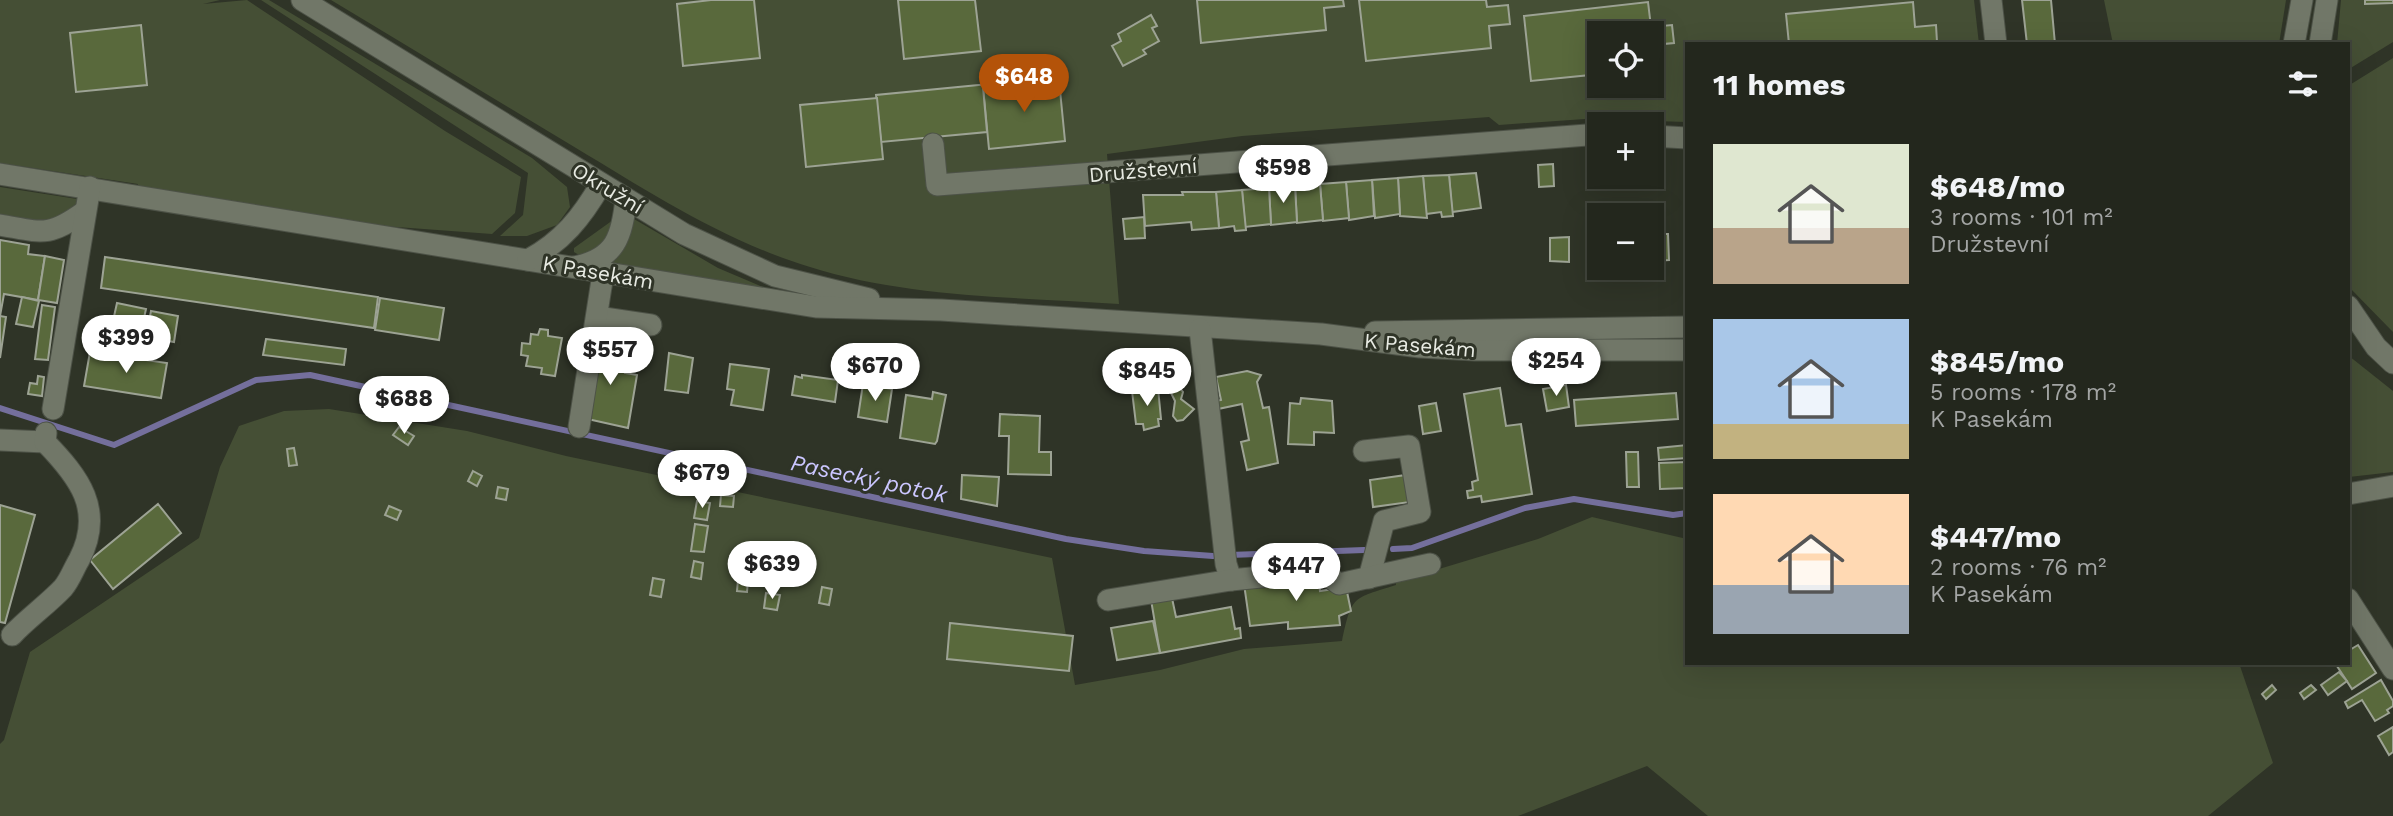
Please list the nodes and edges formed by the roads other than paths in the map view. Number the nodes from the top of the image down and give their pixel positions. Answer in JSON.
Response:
{"nodes":[{"id":1,"x":302,"y":0,"type":"edge"},
{"id":2,"x":1992,"y":0,"type":"edge"},
{"id":3,"x":2302,"y":0,"type":"edge"},
{"id":4,"x":2327,"y":0,"type":"edge"},
{"id":5,"x":1996,"y":42,"type":"edge"},
{"id":6,"x":2294,"y":42,"type":"edge"},
{"id":7,"x":2320,"y":42,"type":"edge"},
{"id":8,"x":1587,"y":135,"type":"edge"},
{"id":9,"x":1664,"y":137,"type":"edge"},
{"id":10,"x":1685,"y":138,"type":"edge"},
{"id":11,"x":933,"y":144,"type":"dead end"},
{"id":12,"x":0,"y":174,"type":"edge"},
{"id":13,"x":601,"y":184,"type":"junction"},
{"id":14,"x":90,"y":187,"type":"junction"},
{"id":15,"x":626,"y":199,"type":"junction"},
{"id":16,"x":84,"y":212,"type":"junction"},
{"id":17,"x":0,"y":225,"type":"edge"},
{"id":18,"x":528,"y":260,"type":"junction"},
{"id":19,"x":570,"y":268,"type":"junction"},
{"id":20,"x":603,"y":274,"type":"junction"},
{"id":21,"x":941,"y":310,"type":"junction"},
{"id":22,"x":597,"y":317,"type":"junction"},
{"id":23,"x":2351,"y":318,"type":"edge"},
{"id":24,"x":651,"y":325,"type":"dead end"},
{"id":25,"x":1685,"y":327,"type":"edge"},
{"id":26,"x":1200,"y":329,"type":"junction"},
{"id":27,"x":1321,"y":334,"type":"junction"},
{"id":28,"x":1685,"y":350,"type":"edge"},
{"id":29,"x":2393,"y":363,"type":"edge"},
{"id":30,"x":53,"y":409,"type":"dead end"},
{"id":31,"x":579,"y":427,"type":"dead end"},
{"id":32,"x":0,"y":440,"type":"edge"},
{"id":33,"x":1364,"y":452,"type":"dead end"},
{"id":34,"x":2393,"y":486,"type":"edge"},
{"id":35,"x":2350,"y":494,"type":"edge"},
{"id":36,"x":1430,"y":564,"type":"dead end"},
{"id":37,"x":1369,"y":578,"type":"junction"},
{"id":38,"x":1231,"y":579,"type":"junction"},
{"id":39,"x":1108,"y":600,"type":"dead end"},
{"id":40,"x":2350,"y":602,"type":"edge"},
{"id":41,"x":12,"y":635,"type":"dead end"},
{"id":42,"x":2393,"y":669,"type":"edge"}],
"edges":[{"from":1,"to":13,"type":"street","name":"Okružní"},
{"from":2,"to":5,"type":"street"},
{"from":3,"to":6,"type":"street"},
{"from":4,"to":7,"type":"street"},
{"from":8,"to":11,"type":"street","name":"Družstevní"},
{"from":9,"to":10,"type":"street"},
{"from":12,"to":14,"type":"street","name":"K Pasekám"},
{"from":13,"to":15,"type":"street","name":"Okružní"},
{"from":13,"to":18,"type":"street"},
{"from":14,"to":16,"type":"street"},
{"from":14,"to":18,"type":"street","name":"K Pasekám"},
{"from":15,"to":19,"type":"street"},
{"from":15,"to":21,"type":"street","name":"Okružní"},
{"from":16,"to":17,"type":"street"},
{"from":16,"to":30,"type":"street"},
{"from":18,"to":19,"type":"street","name":"K Pasekám"},
{"from":19,"to":20,"type":"street","name":"K Pasekám"},
{"from":20,"to":21,"type":"street","name":"K Pasekám"},
{"from":20,"to":22,"type":"street"},
{"from":21,"to":26,"type":"street","name":"K Pasekám"},
{"from":22,"to":24,"type":"street"},
{"from":22,"to":31,"type":"street"},
{"from":23,"to":29,"type":"street"},
{"from":25,"to":27,"type":"street","name":"K Pasekám"},
{"from":26,"to":27,"type":"street","name":"K Pasekám"},
{"from":26,"to":38,"type":"street"},
{"from":27,"to":28,"type":"street","name":"K Pasekám"},
{"from":32,"to":41,"type":"street"},
{"from":33,"to":37,"type":"street"},
{"from":34,"to":35,"type":"street"},
{"from":36,"to":37,"type":"street"},
{"from":37,"to":38,"type":"street"},
{"from":38,"to":39,"type":"street"},
{"from":40,"to":42,"type":"street"}]}
